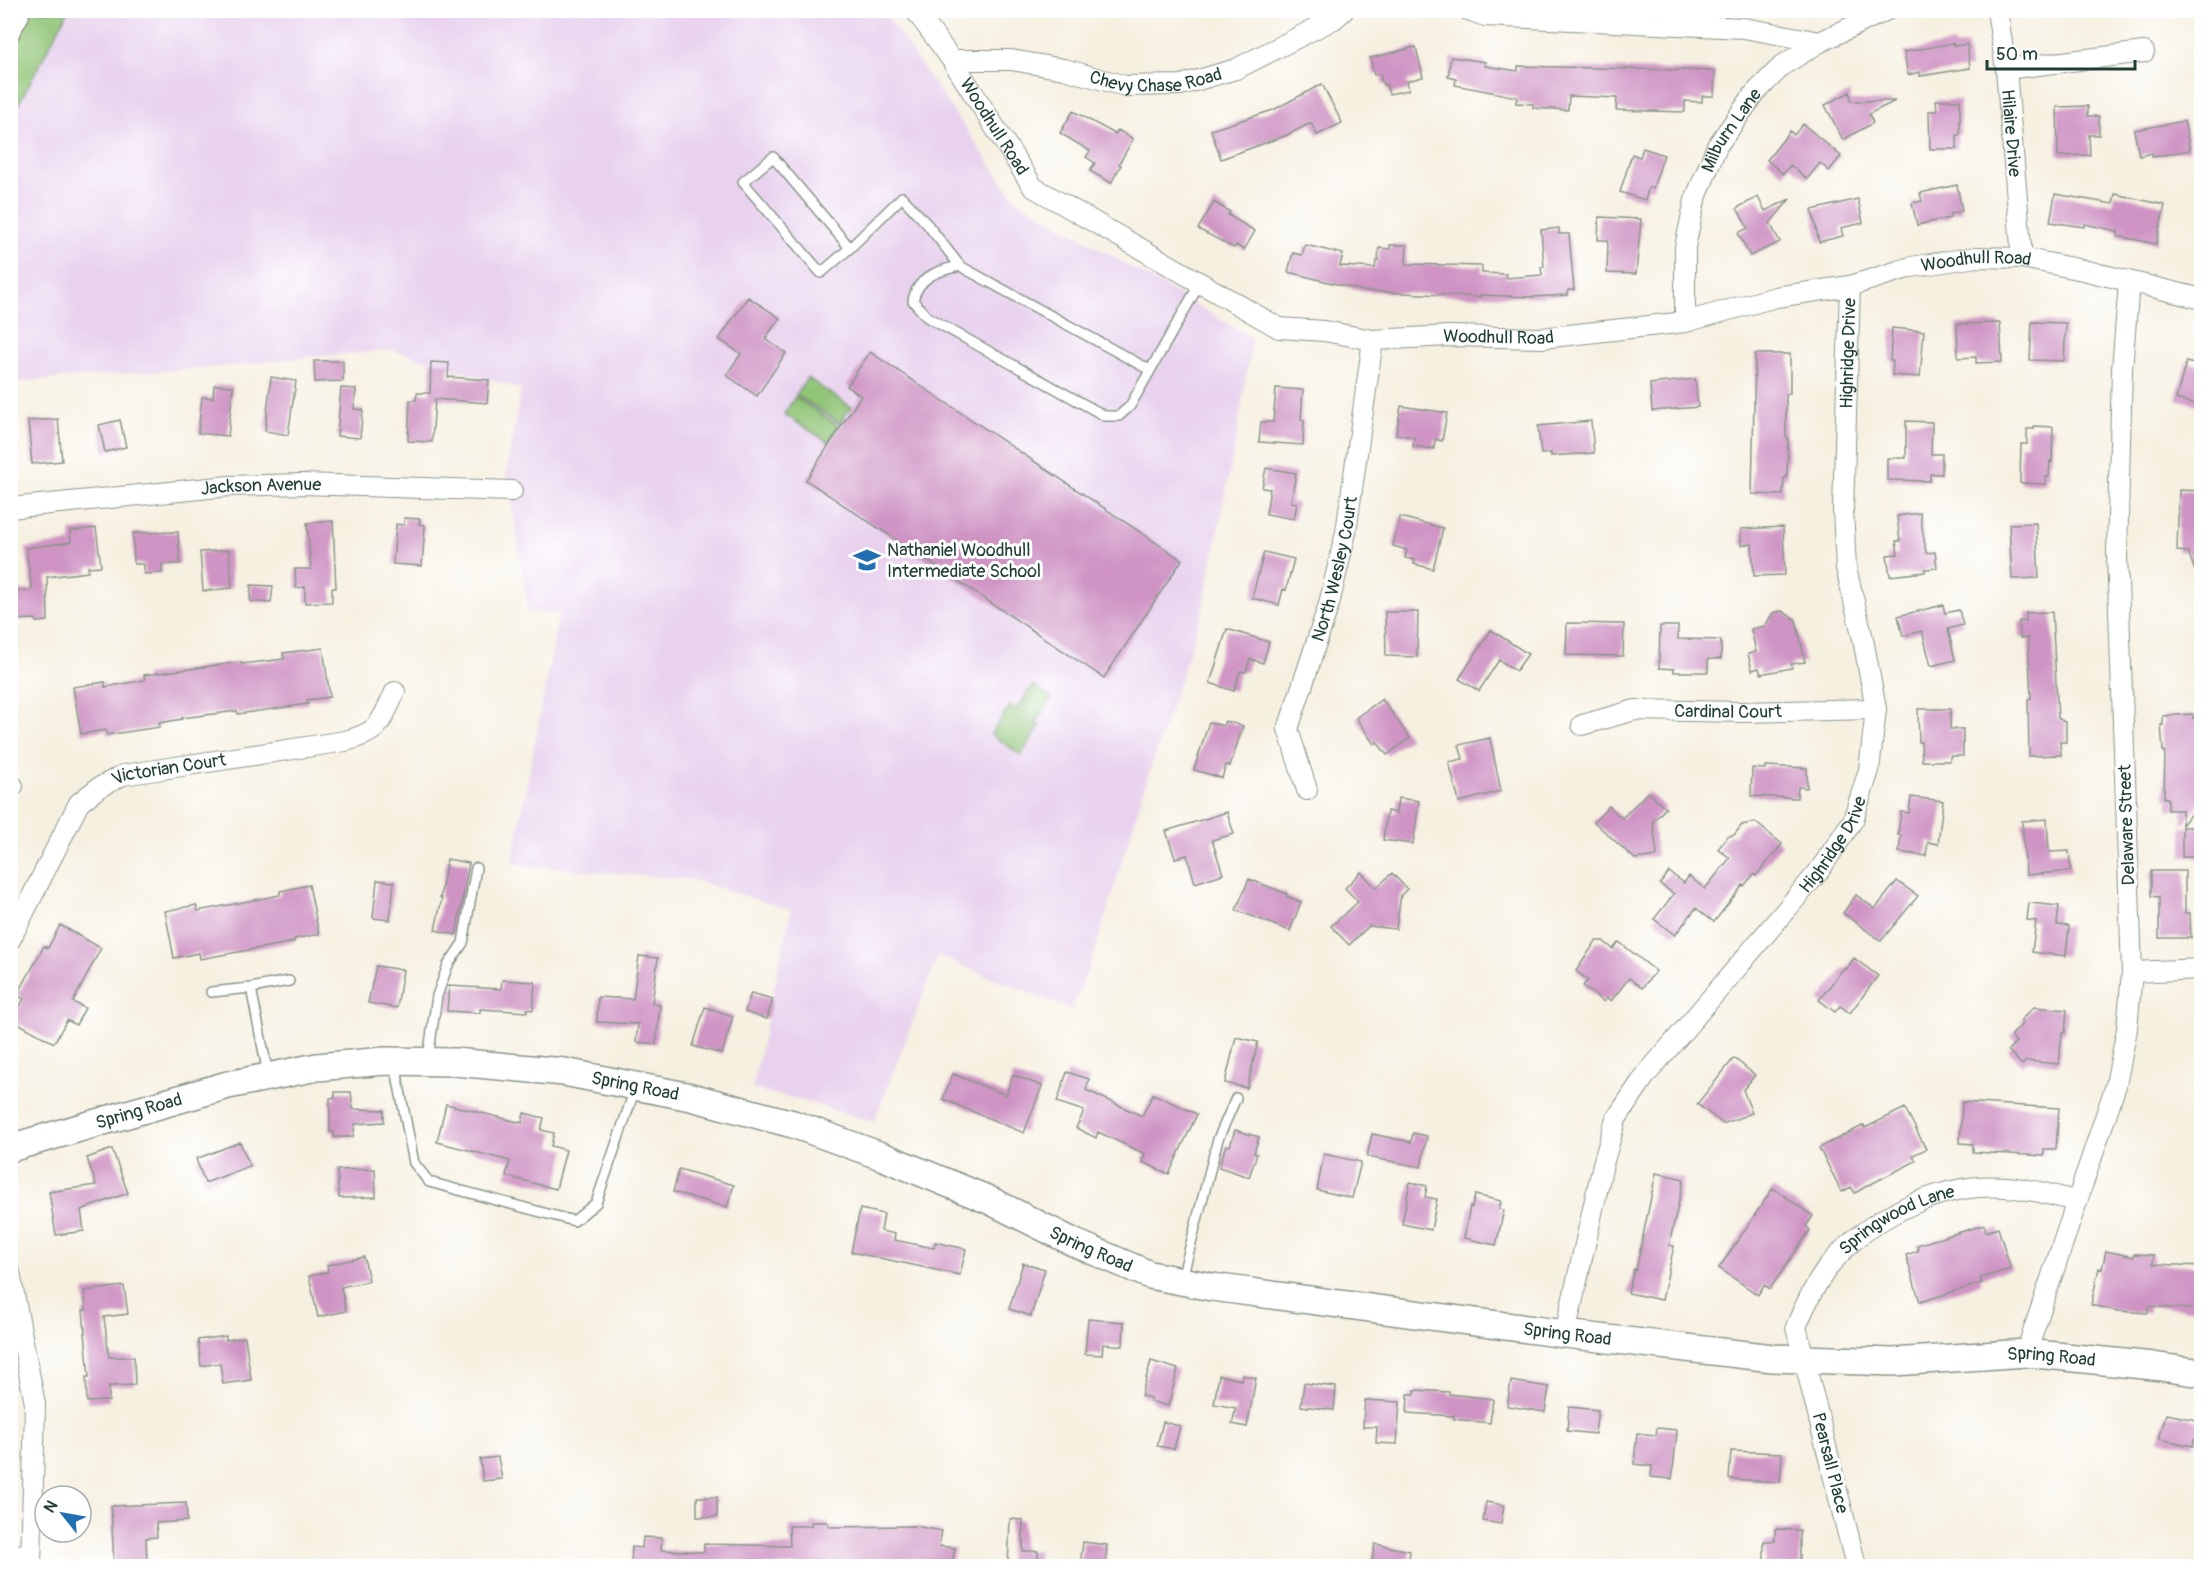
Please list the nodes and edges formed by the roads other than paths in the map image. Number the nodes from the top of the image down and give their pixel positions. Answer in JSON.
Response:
{"nodes":[{"id":1,"x":14,"y":10,"type":"edge"},
{"id":2,"x":915,"y":10,"type":"edge"},
{"id":3,"x":1344,"y":10,"type":"edge"},
{"id":4,"x":1468,"y":10,"type":"edge"},
{"id":5,"x":1887,"y":10,"type":"edge"},
{"id":6,"x":1996,"y":10,"type":"edge"},
{"id":7,"x":10,"y":42,"type":"edge"},
{"id":8,"x":1820,"y":42,"type":"junction"},
{"id":9,"x":2144,"y":52,"type":"dead end"},
{"id":10,"x":952,"y":60,"type":"junction"},
{"id":11,"x":2006,"y":69,"type":"junction"},
{"id":12,"x":850,"y":248,"type":"junction"},
{"id":13,"x":2022,"y":258,"type":"junction"},
{"id":14,"x":960,"y":266,"type":"junction"},
{"id":15,"x":2129,"y":282,"type":"junction"},
{"id":16,"x":1200,"y":283,"type":"junction"},
{"id":17,"x":1850,"y":286,"type":"junction"},
{"id":18,"x":2202,"y":299,"type":"edge"},
{"id":19,"x":1685,"y":322,"type":"junction"},
{"id":20,"x":1373,"y":340,"type":"junction"},
{"id":21,"x":1150,"y":370,"type":"junction"},
{"id":22,"x":512,"y":491,"type":"dead end"},
{"id":23,"x":10,"y":508,"type":"edge"},
{"id":24,"x":395,"y":692,"type":"dead end"},
{"id":25,"x":1876,"y":709,"type":"junction"},
{"id":26,"x":1582,"y":725,"type":"dead end"},
{"id":27,"x":1308,"y":790,"type":"dead end"},
{"id":28,"x":476,"y":868,"type":"dead end"},
{"id":29,"x":10,"y":940,"type":"edge"},
{"id":30,"x":2202,"y":969,"type":"edge"},
{"id":31,"x":2132,"y":972,"type":"junction"},
{"id":32,"x":289,"y":981,"type":"dead end"},
{"id":33,"x":251,"y":988,"type":"junction"},
{"id":34,"x":211,"y":992,"type":"dead end"},
{"id":35,"x":395,"y":1061,"type":"junction"},
{"id":36,"x":427,"y":1062,"type":"junction"},
{"id":37,"x":268,"y":1077,"type":"junction"},
{"id":38,"x":636,"y":1086,"type":"junction"},
{"id":39,"x":1236,"y":1098,"type":"dead end"},
{"id":40,"x":10,"y":1148,"type":"edge"},
{"id":41,"x":2077,"y":1202,"type":"junction"},
{"id":42,"x":10,"y":1273,"type":"edge"},
{"id":43,"x":1182,"y":1281,"type":"junction"},
{"id":44,"x":1565,"y":1334,"type":"junction"},
{"id":45,"x":2026,"y":1353,"type":"junction"},
{"id":46,"x":1804,"y":1360,"type":"junction"},
{"id":47,"x":2202,"y":1373,"type":"edge"},
{"id":48,"x":10,"y":1556,"type":"edge"},
{"id":49,"x":31,"y":1560,"type":"edge"},
{"id":50,"x":1856,"y":1566,"type":"edge"}],
"edges":[{"from":1,"to":7,"type":"lane"},
{"from":2,"to":10,"type":"street","name":"Woodhull Road"},
{"from":3,"to":10,"type":"street","name":"Chevy Chase Road"},
{"from":4,"to":8,"type":"street"},
{"from":5,"to":8,"type":"street","name":"Milburn Lane"},
{"from":6,"to":11,"type":"street","name":"Hilaire Drive"},
{"from":8,"to":19,"type":"street","name":"Milburn Lane"},
{"from":9,"to":11,"type":"street"},
{"from":10,"to":16,"type":"street","name":"Woodhull Road"},
{"from":11,"to":13,"type":"street","name":"Hilaire Drive"},
{"from":12,"to":12,"type":"lane"},
{"from":12,"to":14,"type":"lane"},
{"from":13,"to":15,"type":"street","name":"Woodhull Road"},
{"from":13,"to":17,"type":"street","name":"Woodhull Road"},
{"from":14,"to":21,"type":"lane"},
{"from":14,"to":21,"type":"lane"},
{"from":15,"to":18,"type":"street","name":"Woodhull Road"},
{"from":15,"to":31,"type":"street","name":"Delaware Street"},
{"from":16,"to":20,"type":"street","name":"Woodhull Road"},
{"from":16,"to":21,"type":"lane"},
{"from":17,"to":19,"type":"street","name":"Woodhull Road"},
{"from":17,"to":25,"type":"street","name":"Highridge Drive"},
{"from":19,"to":20,"type":"street","name":"Woodhull Road"},
{"from":20,"to":27,"type":"street","name":"North Wesley Court"},
{"from":22,"to":23,"type":"street","name":"Jackson Avenue"},
{"from":24,"to":29,"type":"street","name":"Victorian Court"},
{"from":25,"to":26,"type":"street","name":"Cardinal Court"},
{"from":25,"to":44,"type":"street","name":"Highridge Drive"},
{"from":28,"to":36,"type":"lane"},
{"from":30,"to":31,"type":"street"},
{"from":31,"to":41,"type":"street","name":"Delaware Street"},
{"from":32,"to":33,"type":"lane"},
{"from":33,"to":34,"type":"lane"},
{"from":33,"to":37,"type":"lane"},
{"from":35,"to":36,"type":"main road","name":"Spring Road"},
{"from":35,"to":37,"type":"main road","name":"Spring Road"},
{"from":35,"to":38,"type":"lane"},
{"from":36,"to":38,"type":"main road","name":"Spring Road"},
{"from":37,"to":40,"type":"main road","name":"Spring Road"},
{"from":38,"to":43,"type":"main road","name":"Spring Road"},
{"from":39,"to":43,"type":"lane"},
{"from":41,"to":45,"type":"street","name":"Delaware Street"},
{"from":41,"to":46,"type":"street","name":"Springwood Lane"},
{"from":42,"to":49,"type":"street"},
{"from":43,"to":44,"type":"main road","name":"Spring Road"},
{"from":44,"to":46,"type":"main road","name":"Spring Road"},
{"from":45,"to":46,"type":"main road","name":"Spring Road"},
{"from":45,"to":47,"type":"main road","name":"Spring Road"},
{"from":46,"to":50,"type":"street","name":"Pearsall Place"},
{"from":48,"to":49,"type":"street"}]}
